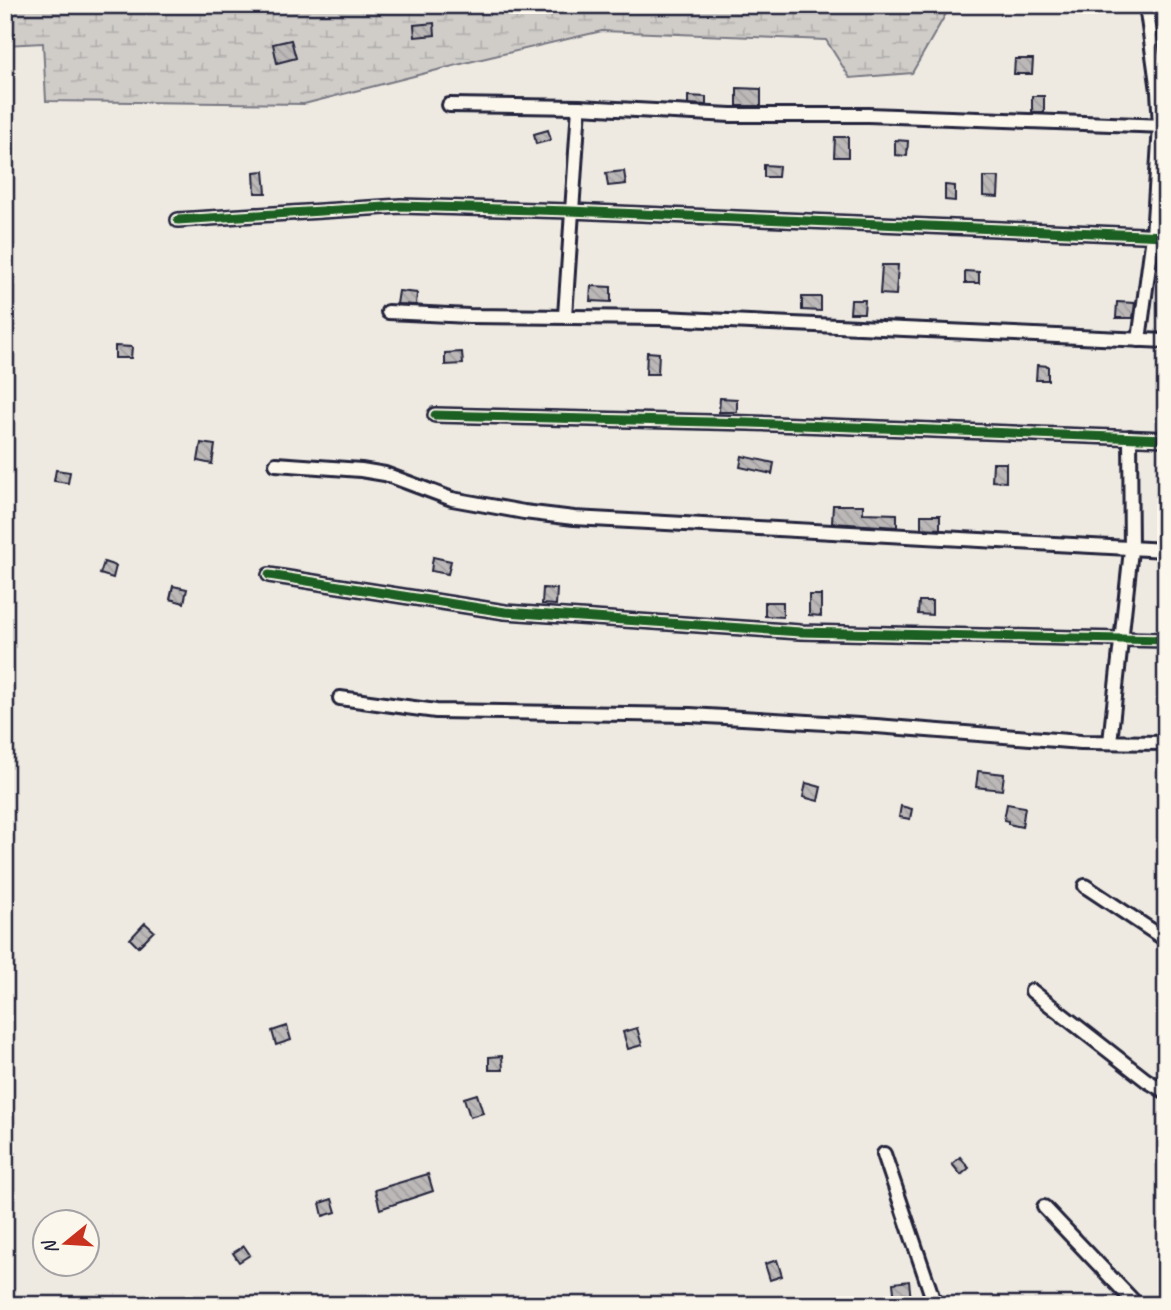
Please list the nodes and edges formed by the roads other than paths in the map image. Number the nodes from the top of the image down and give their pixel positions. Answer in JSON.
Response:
{"nodes":[{"id":1,"x":1146,"y":5,"type":"edge"},
{"id":2,"x":449,"y":104,"type":"dead end"},
{"id":3,"x":579,"y":107,"type":"junction"},
{"id":4,"x":1163,"y":126,"type":"edge"},
{"id":5,"x":570,"y":211,"type":"junction"},
{"id":6,"x":178,"y":220,"type":"dead end"},
{"id":7,"x":1159,"y":236,"type":"edge"},
{"id":8,"x":388,"y":312,"type":"dead end"},
{"id":9,"x":565,"y":316,"type":"junction"},
{"id":10,"x":1139,"y":340,"type":"junction"},
{"id":11,"x":1166,"y":341,"type":"edge"},
{"id":12,"x":435,"y":415,"type":"dead end"},
{"id":13,"x":1130,"y":437,"type":"junction"},
{"id":14,"x":1166,"y":439,"type":"edge"},
{"id":15,"x":276,"y":464,"type":"dead end"},
{"id":16,"x":1131,"y":550,"type":"junction"},
{"id":17,"x":1166,"y":550,"type":"edge"},
{"id":18,"x":269,"y":575,"type":"dead end"},
{"id":19,"x":1122,"y":638,"type":"junction"},
{"id":20,"x":1166,"y":640,"type":"edge"},
{"id":21,"x":340,"y":698,"type":"dead end"},
{"id":22,"x":1110,"y":742,"type":"junction"},
{"id":23,"x":1166,"y":743,"type":"edge"},
{"id":24,"x":1085,"y":887,"type":"dead end"},
{"id":25,"x":1166,"y":940,"type":"edge"},
{"id":26,"x":1032,"y":991,"type":"dead end"},
{"id":27,"x":1166,"y":1092,"type":"edge"},
{"id":28,"x":884,"y":1154,"type":"dead end"},
{"id":29,"x":1044,"y":1207,"type":"dead end"},
{"id":30,"x":936,"y":1305,"type":"edge"},
{"id":31,"x":1136,"y":1305,"type":"edge"}],
"edges":[{"from":1,"to":4,"type":"street"},
{"from":2,"to":3,"type":"street"},
{"from":3,"to":4,"type":"street"},
{"from":3,"to":5,"type":"street"},
{"from":4,"to":7,"type":"street"},
{"from":5,"to":6,"type":"street"},
{"from":5,"to":7,"type":"street"},
{"from":5,"to":9,"type":"street"},
{"from":7,"to":10,"type":"street"},
{"from":8,"to":9,"type":"street"},
{"from":9,"to":10,"type":"street"},
{"from":10,"to":11,"type":"street"},
{"from":12,"to":13,"type":"street"},
{"from":13,"to":14,"type":"street"},
{"from":13,"to":16,"type":"street"},
{"from":15,"to":16,"type":"street"},
{"from":16,"to":17,"type":"street"},
{"from":16,"to":19,"type":"street"},
{"from":18,"to":19,"type":"street"},
{"from":19,"to":20,"type":"street"},
{"from":19,"to":22,"type":"street"},
{"from":21,"to":22,"type":"street"},
{"from":22,"to":23,"type":"street"},
{"from":24,"to":25,"type":"street"},
{"from":26,"to":27,"type":"street"},
{"from":28,"to":30,"type":"street"},
{"from":29,"to":31,"type":"street"}]}
